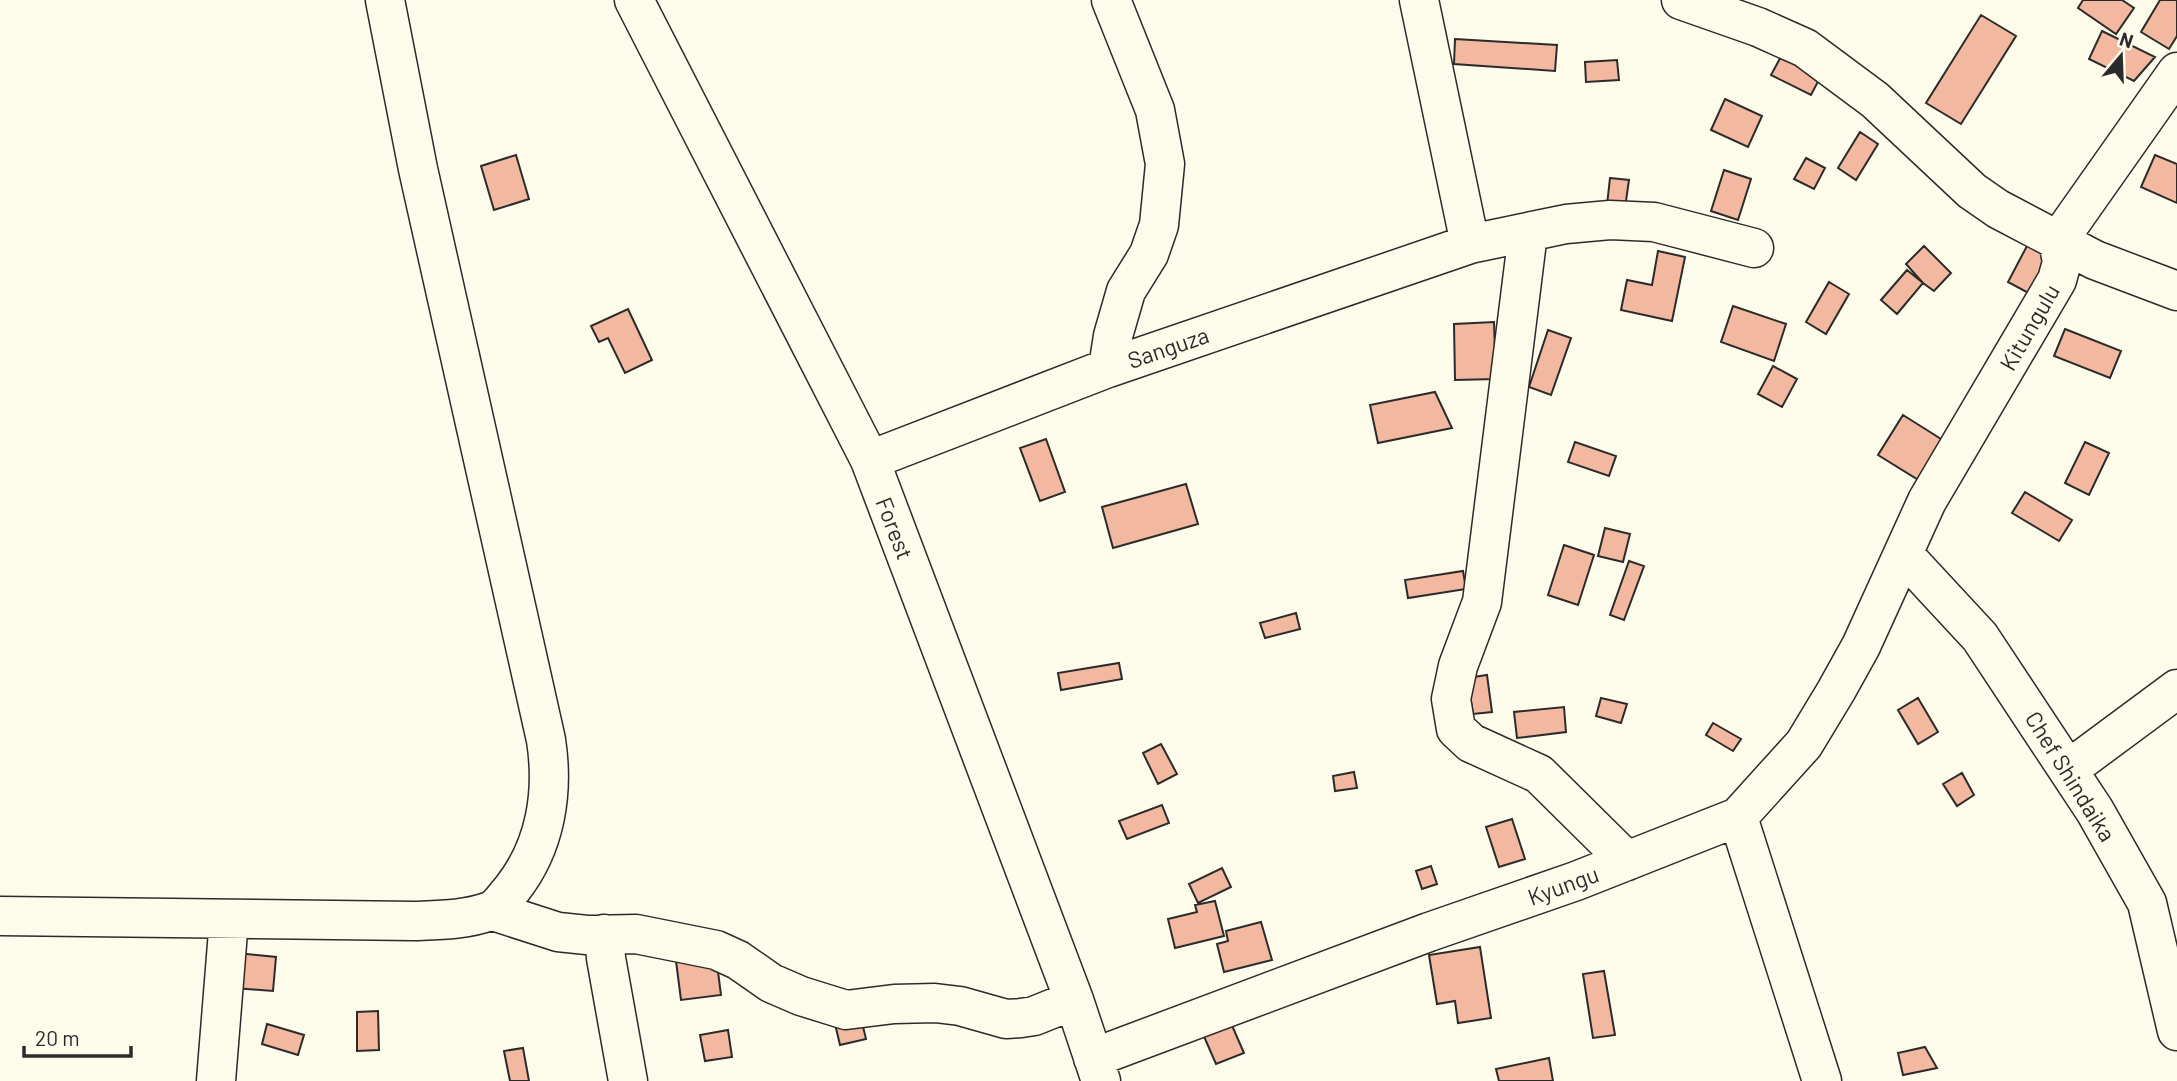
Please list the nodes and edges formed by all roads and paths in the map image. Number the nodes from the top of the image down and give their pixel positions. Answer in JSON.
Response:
{"nodes":[{"id":1,"x":385,"y":0,"type":"edge"},
{"id":2,"x":634,"y":0,"type":"edge"},
{"id":3,"x":1111,"y":0,"type":"edge"},
{"id":4,"x":1419,"y":0,"type":"edge"},
{"id":5,"x":1690,"y":1,"type":"edge"},
{"id":6,"x":2177,"y":72,"type":"edge"},
{"id":7,"x":1528,"y":233,"type":"junction"},
{"id":8,"x":2058,"y":242,"type":"junction"},
{"id":9,"x":1470,"y":244,"type":"junction"},
{"id":10,"x":1754,"y":248,"type":"dead end"},
{"id":11,"x":2177,"y":291,"type":"edge"},
{"id":12,"x":1108,"y":368,"type":"junction"},
{"id":13,"x":870,"y":460,"type":"junction"},
{"id":14,"x":1903,"y":554,"type":"junction"},
{"id":15,"x":2177,"y":689,"type":"edge"},
{"id":16,"x":2068,"y":769,"type":"junction"},
{"id":17,"x":1738,"y":817,"type":"junction"},
{"id":18,"x":1628,"y":861,"type":"junction"},
{"id":19,"x":493,"y":911,"type":"junction"},
{"id":20,"x":0,"y":916,"type":"edge"},
{"id":21,"x":229,"y":919,"type":"junction"},
{"id":22,"x":604,"y":934,"type":"junction"},
{"id":23,"x":1074,"y":1000,"type":"junction"},
{"id":24,"x":2177,"y":1031,"type":"edge"},
{"id":25,"x":1097,"y":1070,"type":"edge"},
{"id":26,"x":216,"y":1081,"type":"edge"},
{"id":27,"x":628,"y":1081,"type":"edge"},
{"id":28,"x":1822,"y":1081,"type":"edge"}],
"edges":[{"from":1,"to":19,"type":"street"},
{"from":2,"to":13,"type":"street","name":"Forest"},
{"from":3,"to":12,"type":"street"},
{"from":4,"to":9,"type":"street"},
{"from":5,"to":8,"type":"street"},
{"from":6,"to":8,"type":"street"},
{"from":7,"to":9,"type":"street","name":"Sanguza"},
{"from":7,"to":10,"type":"street","name":"Sanguza"},
{"from":7,"to":18,"type":"street"},
{"from":8,"to":11,"type":"street"},
{"from":8,"to":14,"type":"street","name":"Kitungulu"},
{"from":9,"to":12,"type":"street","name":"Sanguza"},
{"from":12,"to":13,"type":"street","name":"Sanguza"},
{"from":13,"to":23,"type":"street","name":"Forest"},
{"from":14,"to":16,"type":"street","name":"Chef Shindaika"},
{"from":14,"to":17,"type":"street","name":"Kyungu"},
{"from":15,"to":16,"type":"street"},
{"from":16,"to":24,"type":"street","name":"Chef Shindaika"},
{"from":17,"to":18,"type":"street","name":"Kyungu"},
{"from":17,"to":28,"type":"street"},
{"from":18,"to":25,"type":"street","name":"Kyungu"},
{"from":19,"to":21,"type":"street"},
{"from":19,"to":22,"type":"street"},
{"from":20,"to":21,"type":"street"},
{"from":21,"to":26,"type":"street"},
{"from":22,"to":23,"type":"street"},
{"from":22,"to":27,"type":"street"},
{"from":23,"to":25,"type":"street","name":"Forest"}]}
